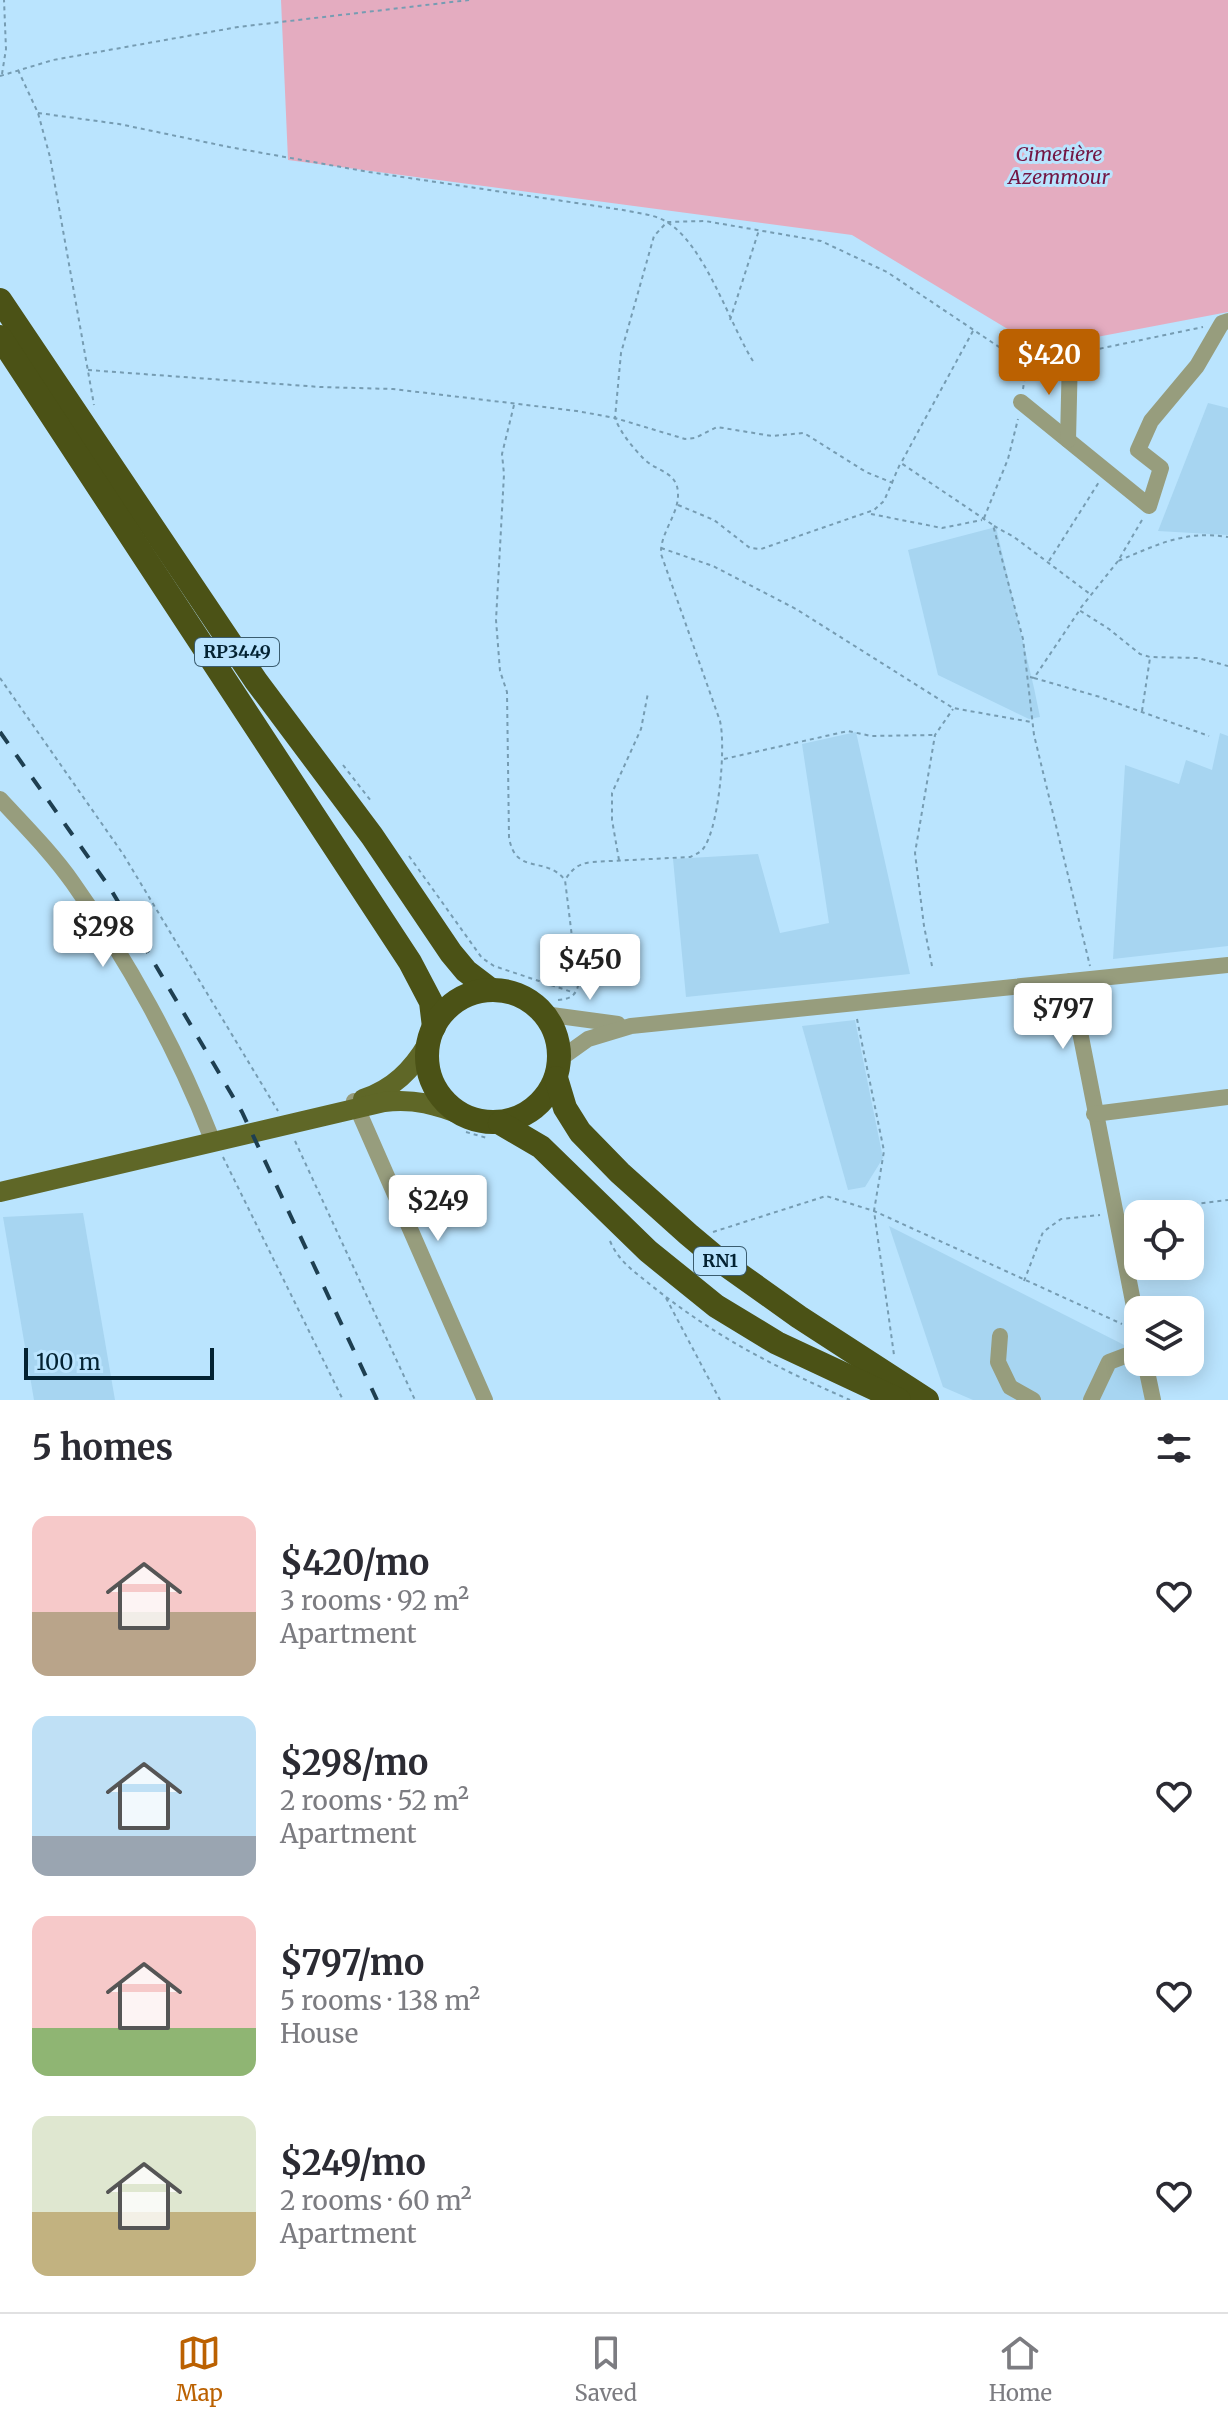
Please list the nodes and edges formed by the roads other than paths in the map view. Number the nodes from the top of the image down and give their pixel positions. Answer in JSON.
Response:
{"nodes":[{"id":1,"x":0,"y":300,"type":"edge"},
{"id":2,"x":1225,"y":322,"type":"edge"},
{"id":3,"x":0,"y":337,"type":"edge"},
{"id":4,"x":1070,"y":355,"type":"road end"},
{"id":5,"x":1021,"y":402,"type":"road end"},
{"id":6,"x":1068,"y":440,"type":"junction"},
{"id":7,"x":0,"y":799,"type":"edge"},
{"id":8,"x":1228,"y":965,"type":"edge"},
{"id":9,"x":1070,"y":981,"type":"junction"},
{"id":10,"x":491,"y":990,"type":"junction"},
{"id":11,"x":539,"y":1009,"type":"junction"},
{"id":12,"x":631,"y":1026,"type":"junction"},
{"id":13,"x":431,"y":1035,"type":"junction"},
{"id":14,"x":558,"y":1068,"type":"junction"},
{"id":15,"x":1228,"y":1097,"type":"edge"},
{"id":16,"x":355,"y":1105,"type":"junction"},
{"id":17,"x":1094,"y":1114,"type":"junction"},
{"id":18,"x":463,"y":1123,"type":"junction"},
{"id":19,"x":499,"y":1131,"type":"junction"},
{"id":20,"x":220,"y":1139,"type":"junction"},
{"id":21,"x":0,"y":1182,"type":"edge"},
{"id":22,"x":0,"y":1192,"type":"edge"},
{"id":23,"x":1126,"y":1296,"type":"edge"},
{"id":24,"x":1000,"y":1336,"type":"dead end"},
{"id":25,"x":1124,"y":1356,"type":"edge"},
{"id":26,"x":1148,"y":1376,"type":"edge"},
{"id":27,"x":898,"y":1391,"type":"edge"},
{"id":28,"x":485,"y":1400,"type":"edge"},
{"id":29,"x":927,"y":1400,"type":"edge"},
{"id":30,"x":1033,"y":1400,"type":"edge"},
{"id":31,"x":1091,"y":1400,"type":"edge"},
{"id":32,"x":1153,"y":1400,"type":"edge"}],
"edges":[{"from":1,"to":10,"type":"highway","number":"RP3449"},
{"from":2,"to":6,"type":"street"},
{"from":3,"to":13,"type":"highway","number":"RP3449"},
{"from":4,"to":6,"type":"street"},
{"from":5,"to":6,"type":"street"},
{"from":7,"to":20,"type":"street"},
{"from":8,"to":9,"type":"street"},
{"from":9,"to":12,"type":"street"},
{"from":9,"to":17,"type":"street"},
{"from":10,"to":11,"type":"highway"},
{"from":10,"to":13,"type":"highway","number":"RN1"},
{"from":11,"to":12,"type":"street"},
{"from":11,"to":14,"type":"highway","number":"RN1"},
{"from":12,"to":14,"type":"street"},
{"from":13,"to":16,"type":"main road","number":"RN1"},
{"from":13,"to":18,"type":"highway"},
{"from":14,"to":19,"type":"highway"},
{"from":14,"to":27,"type":"highway","number":"RN1"},
{"from":15,"to":17,"type":"street"},
{"from":16,"to":18,"type":"main road","number":"RN1"},
{"from":16,"to":20,"type":"main road","number":"RN1"},
{"from":16,"to":28,"type":"street"},
{"from":17,"to":23,"type":"street"},
{"from":18,"to":19,"type":"highway","number":"RN1"},
{"from":19,"to":27,"type":"highway","number":"RN1"},
{"from":20,"to":21,"type":"main road","number":"RN1"},
{"from":20,"to":22,"type":"main road","number":"RN1"},
{"from":24,"to":30,"type":"street"},
{"from":25,"to":31,"type":"street"},
{"from":26,"to":32,"type":"street"},
{"from":27,"to":29,"type":"highway","number":"RN1"}]}
